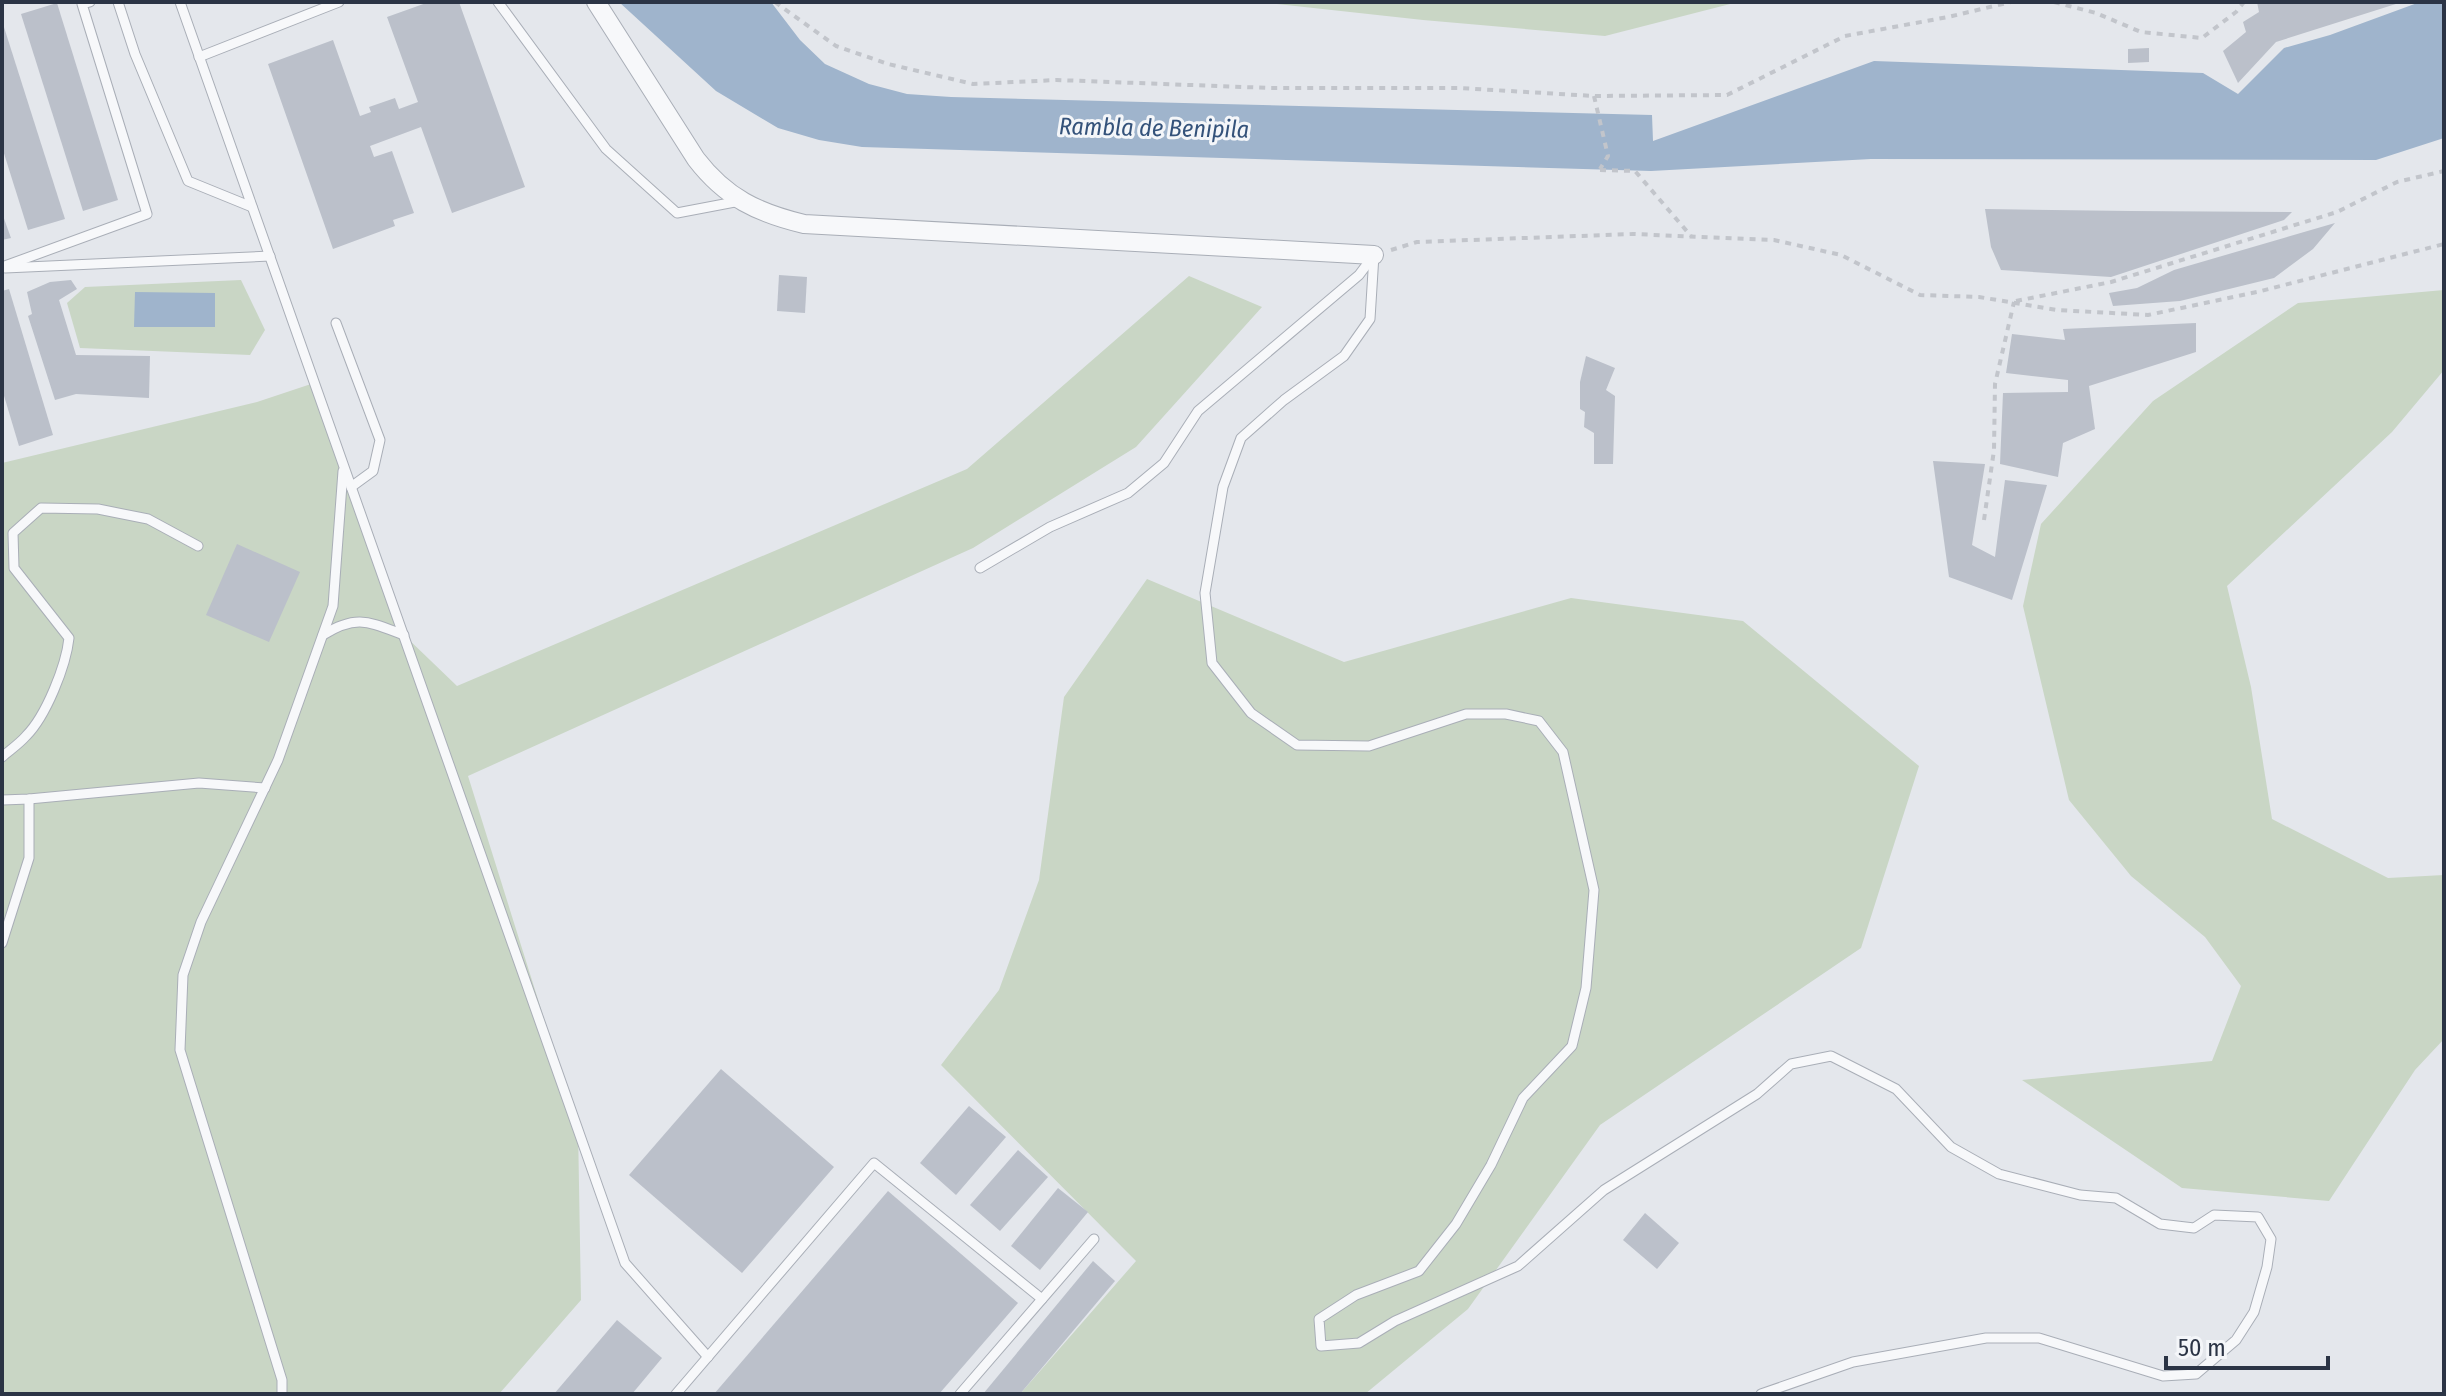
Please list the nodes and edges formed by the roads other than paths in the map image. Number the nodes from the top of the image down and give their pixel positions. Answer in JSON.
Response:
{"nodes":[{"id":1,"x":90,"y":2,"type":"edge"},
{"id":2,"x":118,"y":2,"type":"edge"},
{"id":3,"x":180,"y":2,"type":"edge"},
{"id":4,"x":339,"y":2,"type":"edge"},
{"id":5,"x":498,"y":2,"type":"edge"},
{"id":6,"x":596,"y":2,"type":"edge"},
{"id":7,"x":199,"y":57,"type":"junction"},
{"id":8,"x":740,"y":201,"type":"junction"},
{"id":9,"x":252,"y":207,"type":"junction"},
{"id":10,"x":1374,"y":255,"type":"junction"},
{"id":11,"x":270,"y":256,"type":"junction"},
{"id":12,"x":2,"y":268,"type":"edge"},
{"id":13,"x":336,"y":323,"type":"dead end"},
{"id":14,"x":344,"y":465,"type":"junction"},
{"id":15,"x":351,"y":487,"type":"junction"},
{"id":16,"x":198,"y":546,"type":"dead end"},
{"id":17,"x":980,"y":568,"type":"dead end"},
{"id":18,"x":323,"y":635,"type":"junction"},
{"id":19,"x":404,"y":635,"type":"junction"},
{"id":20,"x":2,"y":757,"type":"edge"},
{"id":21,"x":265,"y":788,"type":"junction"},
{"id":22,"x":29,"y":799,"type":"junction"},
{"id":23,"x":2,"y":800,"type":"edge"},
{"id":24,"x":2,"y":943,"type":"edge"},
{"id":25,"x":1094,"y":1239,"type":"dead end"},
{"id":26,"x":1042,"y":1299,"type":"junction"},
{"id":27,"x":708,"y":1357,"type":"junction"},
{"id":28,"x":282,"y":1394,"type":"edge"},
{"id":29,"x":676,"y":1394,"type":"edge"},
{"id":30,"x":960,"y":1394,"type":"edge"},
{"id":31,"x":1761,"y":1394,"type":"edge"}],
"edges":[{"from":1,"to":12,"type":"lane"},
{"from":2,"to":9,"type":"lane"},
{"from":3,"to":7,"type":"lane"},
{"from":4,"to":7,"type":"lane"},
{"from":5,"to":8,"type":"lane"},
{"from":6,"to":8,"type":"street"},
{"from":7,"to":9,"type":"lane"},
{"from":8,"to":10,"type":"street"},
{"from":9,"to":11,"type":"lane"},
{"from":10,"to":17,"type":"lane"},
{"from":10,"to":31,"type":"lane"},
{"from":11,"to":12,"type":"lane"},
{"from":11,"to":14,"type":"lane"},
{"from":13,"to":15,"type":"lane"},
{"from":14,"to":15,"type":"lane"},
{"from":14,"to":18,"type":"lane"},
{"from":15,"to":19,"type":"lane"},
{"from":16,"to":20,"type":"lane"},
{"from":18,"to":19,"type":"lane"},
{"from":18,"to":21,"type":"lane"},
{"from":19,"to":27,"type":"lane"},
{"from":21,"to":22,"type":"lane"},
{"from":21,"to":28,"type":"lane"},
{"from":22,"to":23,"type":"lane"},
{"from":22,"to":24,"type":"lane"},
{"from":25,"to":26,"type":"lane"},
{"from":26,"to":27,"type":"lane"},
{"from":26,"to":30,"type":"lane"},
{"from":27,"to":29,"type":"lane"}]}
